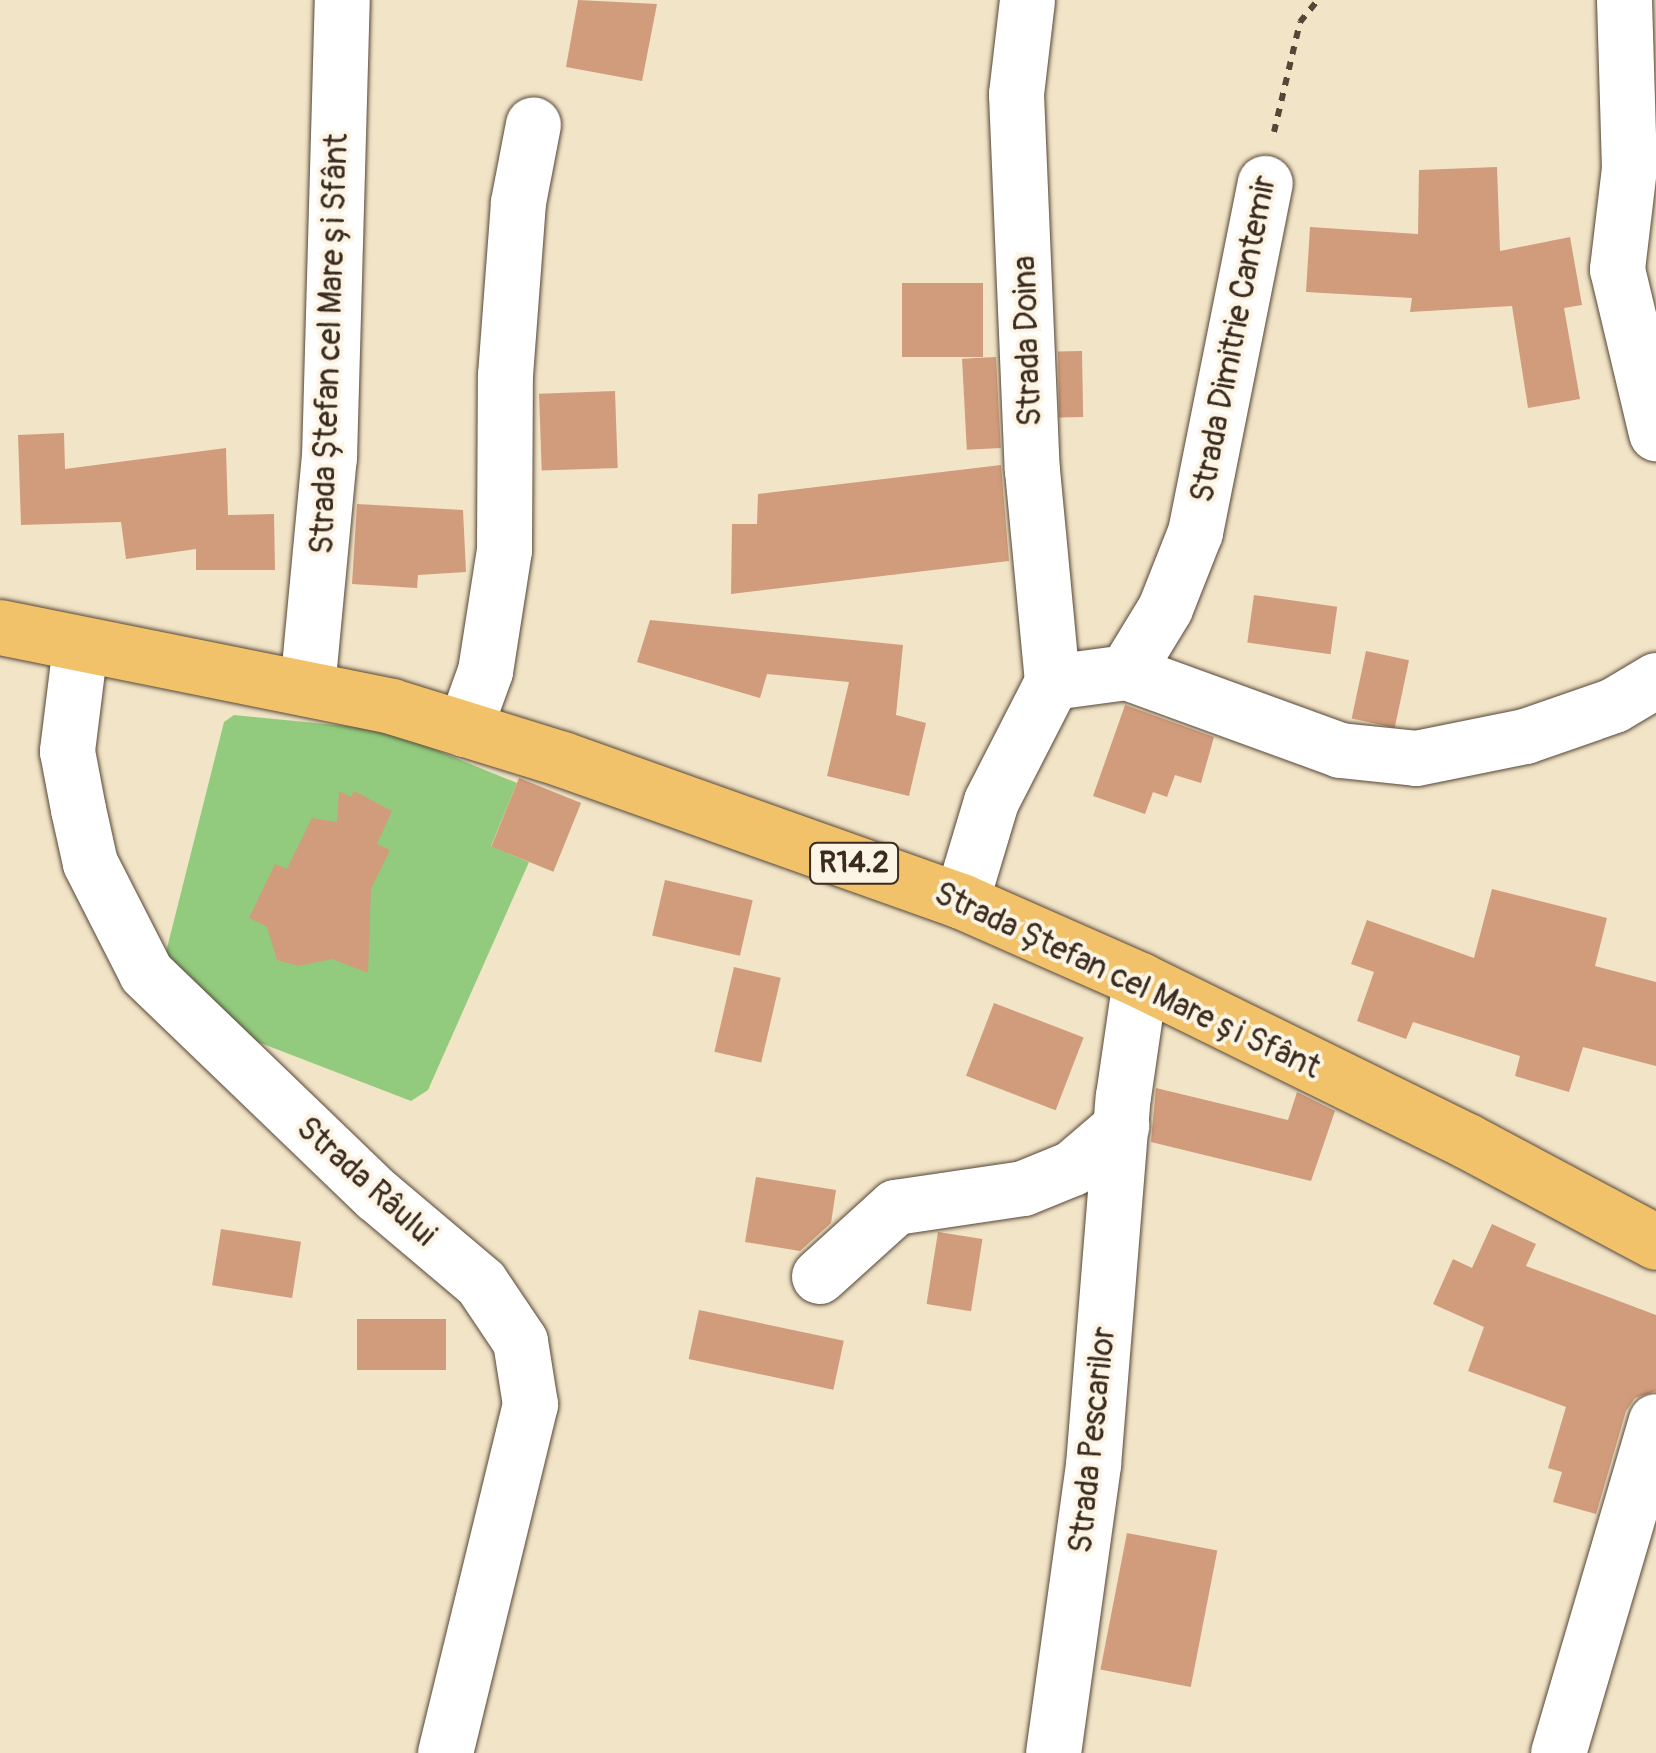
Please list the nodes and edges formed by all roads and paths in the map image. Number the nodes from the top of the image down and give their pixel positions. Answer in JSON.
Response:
{"nodes":[{"id":1,"x":342,"y":0,"type":"edge"},
{"id":2,"x":1027,"y":0,"type":"edge"},
{"id":3,"x":1318,"y":0,"type":"edge"},
{"id":4,"x":1624,"y":0,"type":"edge"},
{"id":5,"x":533,"y":124,"type":"dead end"},
{"id":6,"x":1265,"y":183,"type":"joint"},
{"id":7,"x":1656,"y":433,"type":"edge"},
{"id":8,"x":0,"y":627,"type":"edge"},
{"id":9,"x":80,"y":646,"type":"junction"},
{"id":10,"x":1126,"y":672,"type":"junction"},
{"id":11,"x":1656,"y":680,"type":"edge"},
{"id":12,"x":1052,"y":682,"type":"junction"},
{"id":13,"x":307,"y":688,"type":"junction"},
{"id":14,"x":464,"y":728,"type":"junction"},
{"id":15,"x":961,"y":901,"type":"junction"},
{"id":16,"x":1140,"y":980,"type":"junction"},
{"id":17,"x":1121,"y":1126,"type":"junction"},
{"id":18,"x":1656,"y":1242,"type":"edge"},
{"id":19,"x":819,"y":1276,"type":"dead end"},
{"id":20,"x":1656,"y":1421,"type":"edge"},
{"id":21,"x":446,"y":1753,"type":"edge"},
{"id":22,"x":1053,"y":1753,"type":"edge"},
{"id":23,"x":1558,"y":1753,"type":"edge"}],
"edges":[{"from":1,"to":13,"type":"street","name":"Strada Ștefan cel Mare și Sfânt"},
{"from":2,"to":12,"type":"street","name":"Strada Doina"},
{"from":3,"to":6,"type":"path","name":"Strada Dimitrie Cantemir"},
{"from":4,"to":7,"type":"street"},
{"from":5,"to":14,"type":"street"},
{"from":6,"to":10,"type":"street","name":"Strada Dimitrie Cantemir"},
{"from":8,"to":9,"type":"main road","name":"Strada Ștefan cel Mare și Sfânt","number":"R14.2"},
{"from":9,"to":13,"type":"main road","name":"Strada Ștefan cel Mare și Sfânt","number":"R14.2"},
{"from":9,"to":21,"type":"street","name":"Strada Râului"},
{"from":10,"to":11,"type":"street"},
{"from":10,"to":12,"type":"street"},
{"from":12,"to":15,"type":"street"},
{"from":13,"to":14,"type":"main road","name":"Strada Ștefan cel Mare și Sfânt","number":"R14.2"},
{"from":14,"to":15,"type":"main road","name":"Strada Ștefan cel Mare și Sfânt","number":"R14.2"},
{"from":15,"to":16,"type":"main road","name":"Strada Ștefan cel Mare și Sfânt","number":"R14.2"},
{"from":16,"to":17,"type":"street","name":"Strada Pescarilor"},
{"from":16,"to":18,"type":"main road","name":"Strada Ștefan cel Mare și Sfânt","number":"R14.2"},
{"from":17,"to":19,"type":"street"},
{"from":17,"to":22,"type":"street","name":"Strada Pescarilor"},
{"from":20,"to":23,"type":"street"}]}
